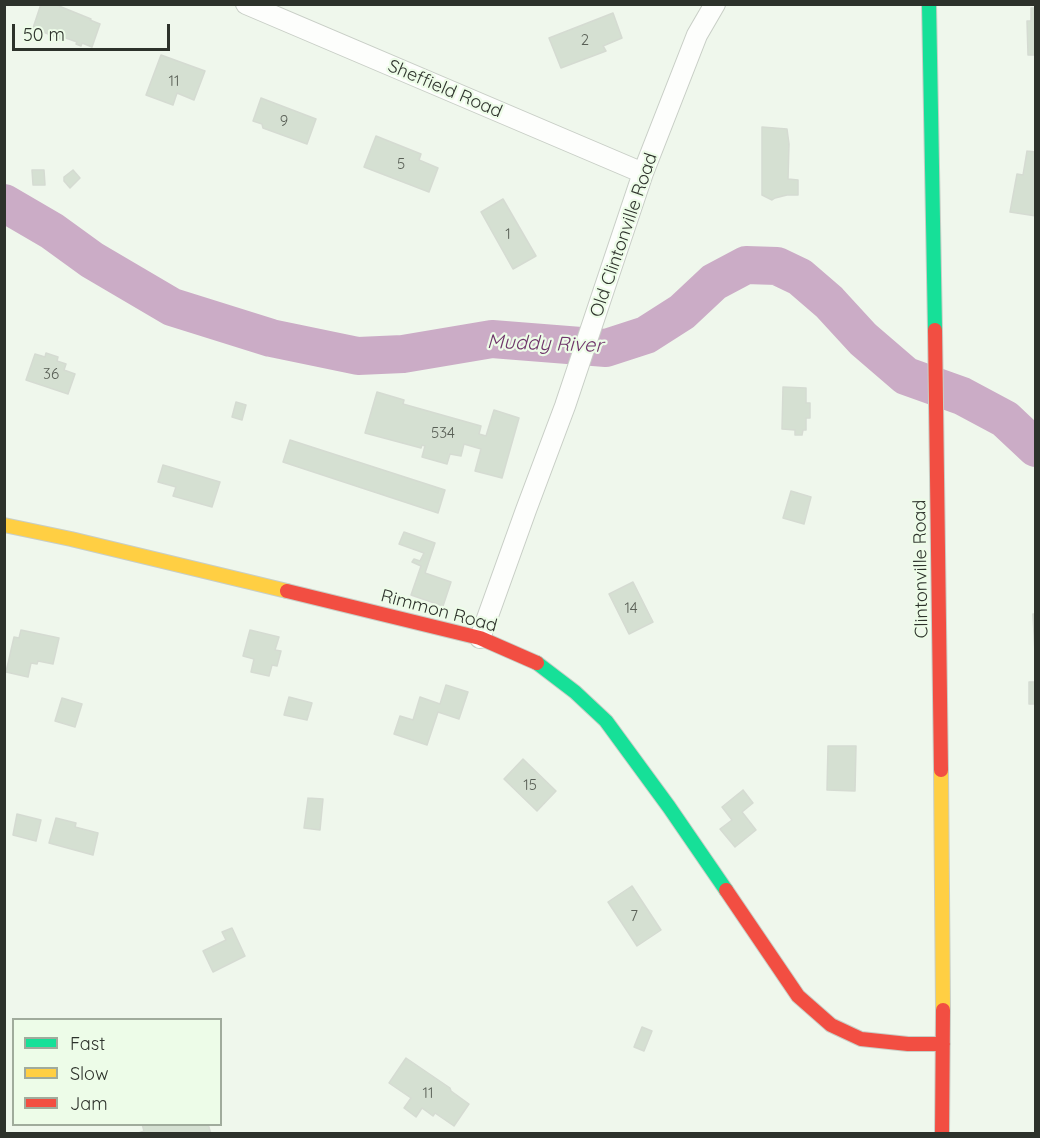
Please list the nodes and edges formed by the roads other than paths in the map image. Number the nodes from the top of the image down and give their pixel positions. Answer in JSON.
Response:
{"nodes":[{"id":1,"x":246,"y":4,"type":"edge"},
{"id":2,"x":715,"y":4,"type":"edge"},
{"id":3,"x":929,"y":4,"type":"edge"},
{"id":4,"x":643,"y":173,"type":"junction"},
{"id":5,"x":4,"y":525,"type":"edge"},
{"id":6,"x":480,"y":638,"type":"junction"},
{"id":7,"x":943,"y":1044,"type":"junction"},
{"id":8,"x":942,"y":1134,"type":"edge"}],
"edges":[{"from":1,"to":4,"type":"street","name":"Sheffield Road"},
{"from":2,"to":4,"type":"street","name":"Old Clintonville Road"},
{"from":3,"to":7,"type":"main road","name":"Clintonville Road"},
{"from":4,"to":6,"type":"street","name":"Old Clintonville Road"},
{"from":5,"to":6,"type":"main road","name":"Rimmon Road"},
{"from":6,"to":7,"type":"main road","name":"Rimmon Road"},
{"from":7,"to":8,"type":"main road","name":"Clintonville Road"}]}
